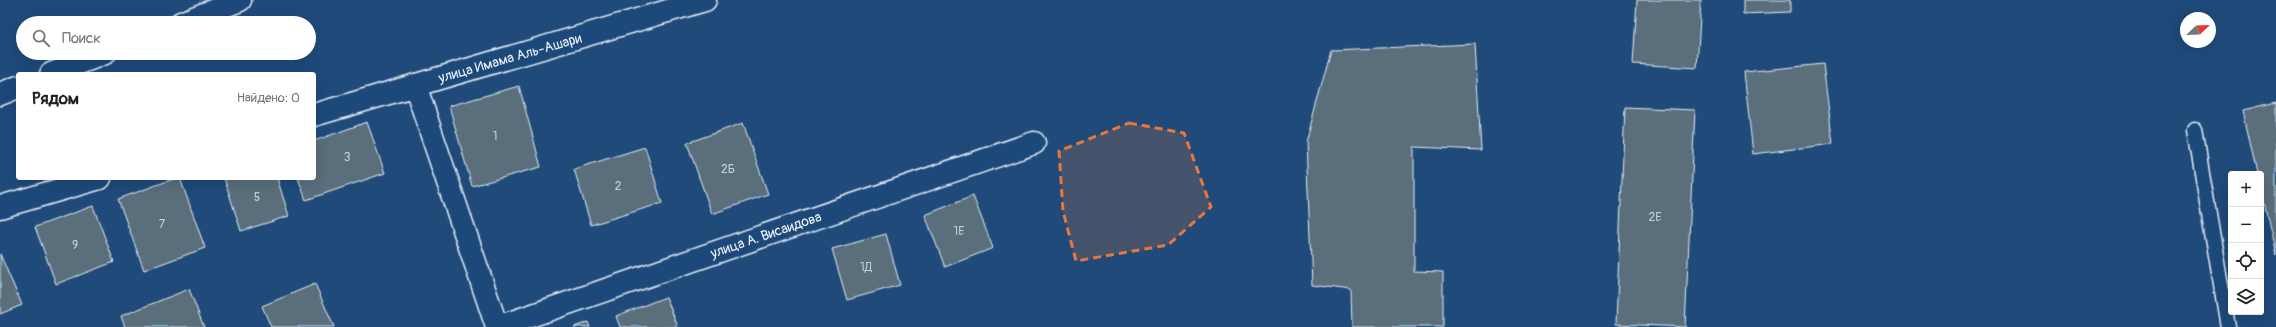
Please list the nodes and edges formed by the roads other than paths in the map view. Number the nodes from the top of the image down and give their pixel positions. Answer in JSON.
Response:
{"nodes":[{"id":1,"x":240,"y":0,"type":"edge"},
{"id":2,"x":705,"y":0,"type":"edge"},
{"id":3,"x":200,"y":16,"type":"edge"},
{"id":4,"x":87,"y":60,"type":"edge"},
{"id":5,"x":56,"y":72,"type":"edge"},
{"id":6,"x":415,"y":85,"type":"junction"},
{"id":7,"x":16,"y":88,"type":"edge"},
{"id":8,"x":0,"y":94,"type":"edge"},
{"id":9,"x":316,"y":114,"type":"edge"},
{"id":10,"x":2194,"y":130,"type":"dead end"},
{"id":11,"x":1034,"y":143,"type":"dead end"},
{"id":12,"x":93,"y":180,"type":"edge"},
{"id":13,"x":0,"y":207,"type":"edge"},
{"id":14,"x":498,"y":327,"type":"edge"},
{"id":15,"x":2228,"y":327,"type":"edge"}],
"edges":[{"from":1,"to":3,"type":"street"},
{"from":2,"to":6,"type":"street","name":"улица Имама Аль-Ашари"},
{"from":4,"to":5,"type":"street"},
{"from":6,"to":9,"type":"street","name":"улица Имама Аль-Ашари"},
{"from":6,"to":14,"type":"street"},
{"from":7,"to":8,"type":"street"},
{"from":10,"to":15,"type":"lane"},
{"from":11,"to":14,"type":"street","name":"улица А. Висаидова"},
{"from":12,"to":13,"type":"street"}]}
